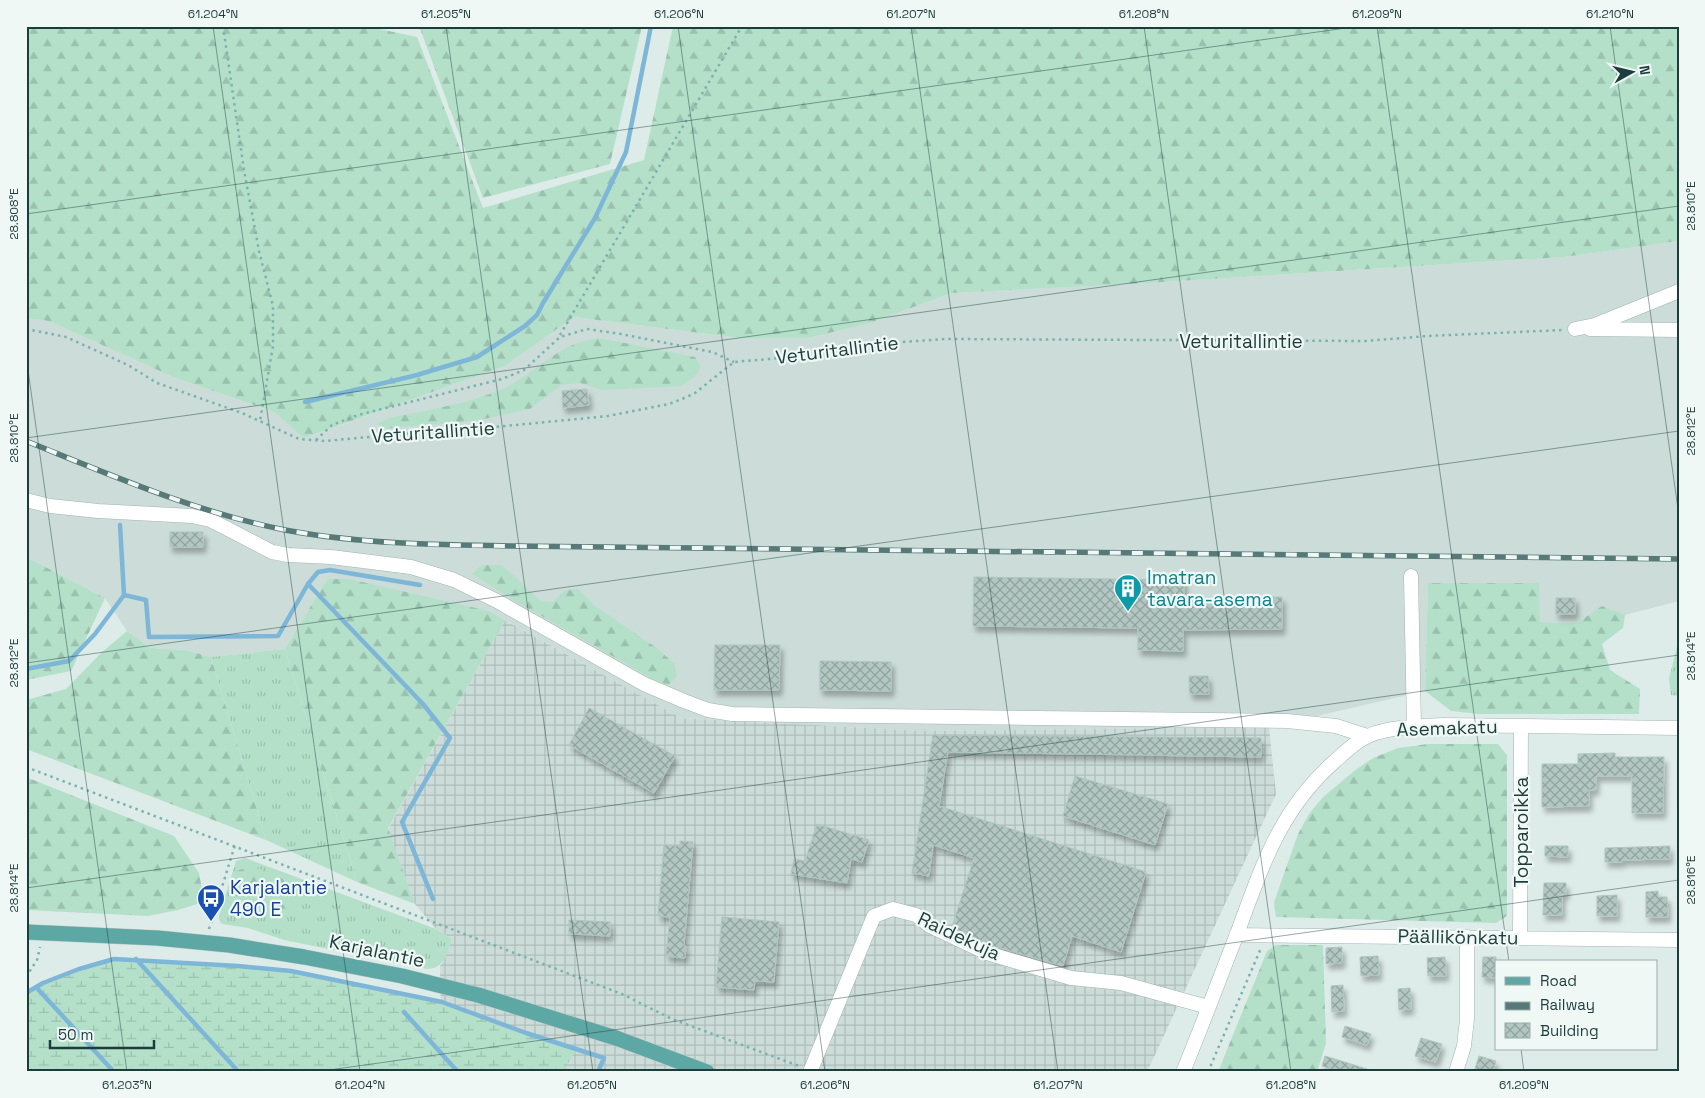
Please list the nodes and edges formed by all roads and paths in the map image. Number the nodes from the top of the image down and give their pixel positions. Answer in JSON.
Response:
{"nodes":[{"id":1,"x":223,"y":26,"type":"edge"},
{"id":2,"x":742,"y":26,"type":"edge"},
{"id":3,"x":1679,"y":291,"type":"edge"},
{"id":4,"x":26,"y":329,"type":"edge"},
{"id":5,"x":1575,"y":329,"type":"junction"},
{"id":6,"x":1679,"y":330,"type":"edge"},
{"id":7,"x":560,"y":337,"type":"junction"},
{"id":8,"x":734,"y":362,"type":"junction"},
{"id":9,"x":260,"y":422,"type":"junction"},
{"id":10,"x":315,"y":440,"type":"junction"},
{"id":11,"x":26,"y":500,"type":"edge"},
{"id":12,"x":1411,"y":576,"type":"dead end"},
{"id":13,"x":1521,"y":726,"type":"junction"},
{"id":14,"x":1414,"y":727,"type":"junction"},
{"id":15,"x":1679,"y":728,"type":"edge"},
{"id":16,"x":1367,"y":736,"type":"junction"},
{"id":17,"x":26,"y":767,"type":"edge"},
{"id":18,"x":235,"y":845,"type":"junction"},
{"id":19,"x":33,"y":932,"type":"edge"},
{"id":20,"x":1236,"y":935,"type":"junction"},
{"id":21,"x":1266,"y":935,"type":"junction"},
{"id":22,"x":1467,"y":937,"type":"junction"},
{"id":23,"x":1520,"y":937,"type":"junction"},
{"id":24,"x":1679,"y":940,"type":"edge"},
{"id":25,"x":206,"y":943,"type":"junction"},
{"id":26,"x":26,"y":977,"type":"edge"},
{"id":27,"x":1208,"y":1007,"type":"junction"},
{"id":28,"x":811,"y":1071,"type":"edge"},
{"id":29,"x":707,"y":1072,"type":"edge"},
{"id":30,"x":1183,"y":1072,"type":"edge"},
{"id":31,"x":1208,"y":1072,"type":"edge"},
{"id":32,"x":1456,"y":1072,"type":"edge"}],
"edges":[{"from":1,"to":9,"type":"path"},
{"from":2,"to":7,"type":"path"},
{"from":3,"to":5,"type":"street"},
{"from":4,"to":9,"type":"path","name":"Veturitallintie"},
{"from":5,"to":6,"type":"street"},
{"from":5,"to":8,"type":"path","name":"Veturitallintie"},
{"from":7,"to":8,"type":"path"},
{"from":7,"to":10,"type":"path"},
{"from":8,"to":10,"type":"path","name":"Veturitallintie"},
{"from":9,"to":10,"type":"path","name":"Veturitallintie"},
{"from":11,"to":16,"type":"street"},
{"from":12,"to":14,"type":"street"},
{"from":13,"to":14,"type":"street","name":"Asemakatu"},
{"from":13,"to":15,"type":"street","name":"Asemakatu"},
{"from":13,"to":23,"type":"street","name":"Topparoikka"},
{"from":14,"to":16,"type":"street","name":"Asemakatu"},
{"from":16,"to":20,"type":"street","name":"Asemakatu"},
{"from":17,"to":18,"type":"path"},
{"from":18,"to":25,"type":"path"},
{"from":18,"to":28,"type":"path"},
{"from":19,"to":25,"type":"main road","name":"Karjalantie"},
{"from":19,"to":26,"type":"path"},
{"from":20,"to":21,"type":"street","name":"Päällikönkatu"},
{"from":20,"to":27,"type":"street","name":"Asemakatu"},
{"from":21,"to":22,"type":"street","name":"Päällikönkatu"},
{"from":21,"to":31,"type":"path"},
{"from":22,"to":23,"type":"street","name":"Päällikönkatu"},
{"from":22,"to":32,"type":"street"},
{"from":23,"to":24,"type":"street","name":"Päällikönkatu"},
{"from":25,"to":29,"type":"main road","name":"Karjalantie"},
{"from":27,"to":28,"type":"street","name":"Raidekuja"},
{"from":27,"to":30,"type":"street","name":"Asemakatu"}]}
